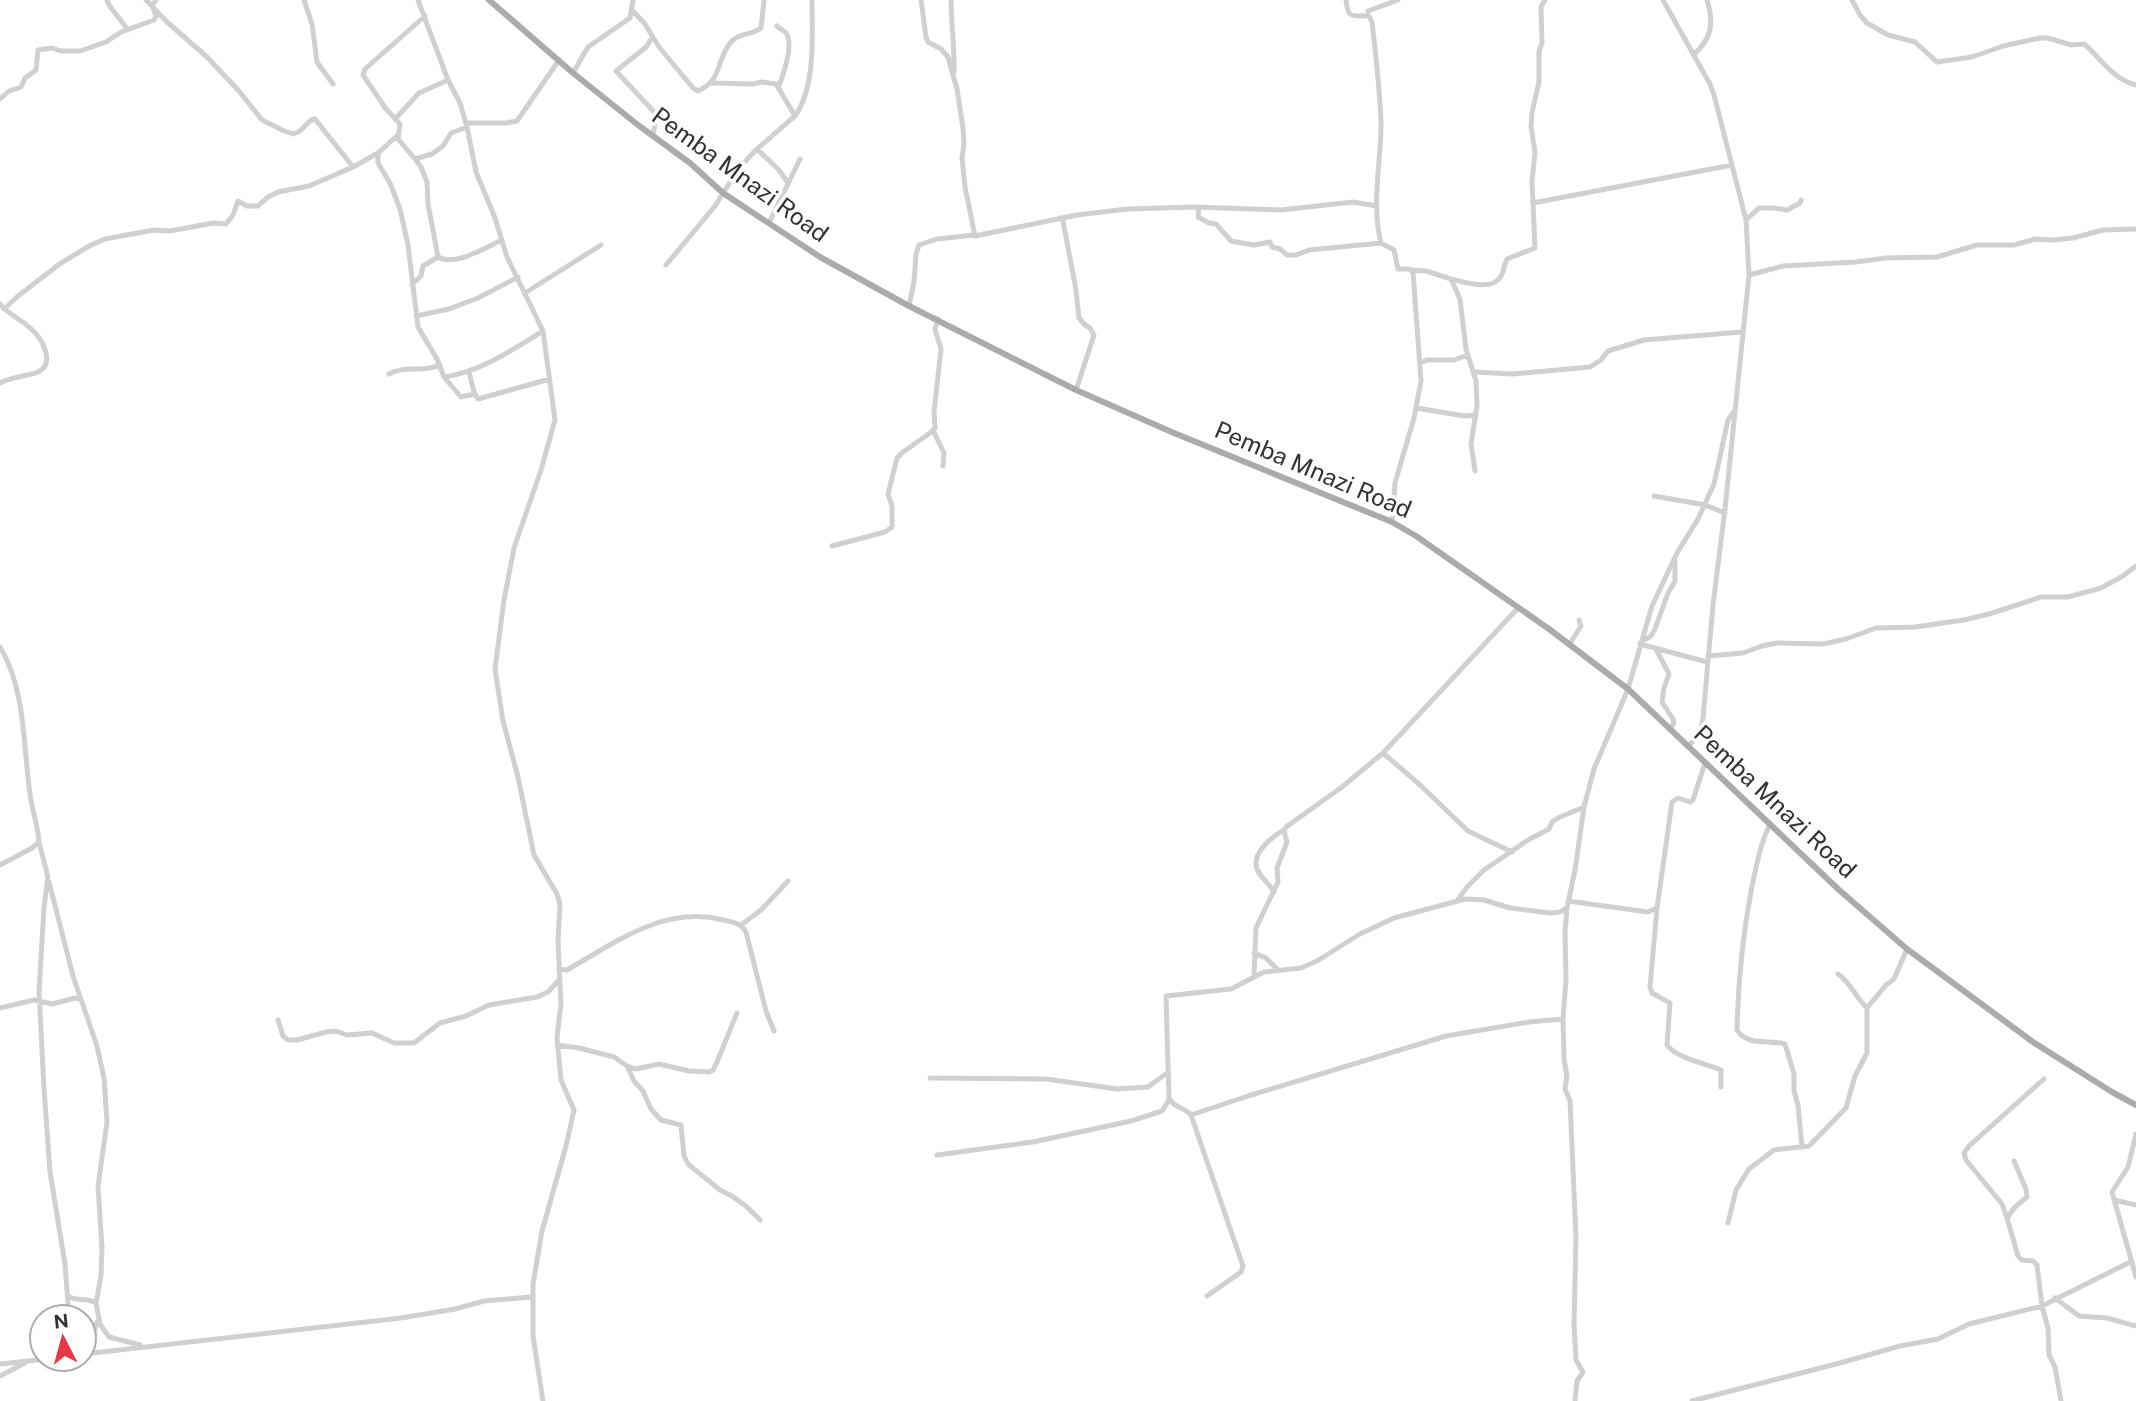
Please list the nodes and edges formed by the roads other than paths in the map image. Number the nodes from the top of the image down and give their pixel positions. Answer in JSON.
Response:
{"nodes":[{"id":1,"x":107,"y":0,"type":"edge"},
{"id":2,"x":146,"y":0,"type":"edge"},
{"id":3,"x":156,"y":0,"type":"edge"},
{"id":4,"x":304,"y":0,"type":"edge"},
{"id":5,"x":418,"y":0,"type":"edge"},
{"id":6,"x":489,"y":0,"type":"edge"},
{"id":7,"x":633,"y":0,"type":"edge"},
{"id":8,"x":764,"y":0,"type":"edge"},
{"id":9,"x":812,"y":0,"type":"edge"},
{"id":10,"x":921,"y":0,"type":"edge"},
{"id":11,"x":951,"y":0,"type":"edge"},
{"id":12,"x":1346,"y":0,"type":"edge"},
{"id":13,"x":1398,"y":0,"type":"edge"},
{"id":14,"x":1545,"y":0,"type":"edge"},
{"id":15,"x":1663,"y":0,"type":"edge"},
{"id":16,"x":1707,"y":0,"type":"edge"},
{"id":17,"x":1852,"y":0,"type":"edge"},
{"id":18,"x":153,"y":8,"type":"junction"},
{"id":19,"x":632,"y":10,"type":"junction"},
{"id":20,"x":1368,"y":11,"type":"dead end"},
{"id":21,"x":425,"y":16,"type":"junction"},
{"id":22,"x":777,"y":26,"type":"dead end"},
{"id":23,"x":128,"y":30,"type":"junction"},
{"id":24,"x":652,"y":38,"type":"junction"},
{"id":25,"x":1694,"y":54,"type":"junction"},
{"id":26,"x":559,"y":60,"type":"junction"},
{"id":27,"x":573,"y":73,"type":"junction"},
{"id":28,"x":954,"y":78,"type":"junction"},
{"id":29,"x":448,"y":80,"type":"junction"},
{"id":30,"x":712,"y":83,"type":"junction"},
{"id":31,"x":332,"y":85,"type":"dead end"},
{"id":32,"x":2136,"y":85,"type":"edge"},
{"id":33,"x":779,"y":86,"type":"junction"},
{"id":34,"x":0,"y":99,"type":"edge"},
{"id":35,"x":795,"y":116,"type":"junction"},
{"id":36,"x":395,"y":119,"type":"junction"},
{"id":37,"x":467,"y":125,"type":"junction"},
{"id":38,"x":398,"y":135,"type":"junction"},
{"id":39,"x":653,"y":135,"type":"junction"},
{"id":40,"x":757,"y":149,"type":"junction"},
{"id":41,"x":377,"y":153,"type":"junction"},
{"id":42,"x":415,"y":159,"type":"junction"},
{"id":43,"x":800,"y":159,"type":"dead end"},
{"id":44,"x":1732,"y":165,"type":"junction"},
{"id":45,"x":353,"y":167,"type":"junction"},
{"id":46,"x":788,"y":183,"type":"junction"},
{"id":47,"x":723,"y":193,"type":"junction"},
{"id":48,"x":1801,"y":200,"type":"dead end"},
{"id":49,"x":1533,"y":203,"type":"junction"},
{"id":50,"x":1377,"y":206,"type":"junction"},
{"id":51,"x":1199,"y":207,"type":"junction"},
{"id":52,"x":1060,"y":218,"type":"junction"},
{"id":53,"x":1746,"y":220,"type":"junction"},
{"id":54,"x":769,"y":223,"type":"junction"},
{"id":55,"x":2136,"y":229,"type":"edge"},
{"id":56,"x":974,"y":235,"type":"junction"},
{"id":57,"x":502,"y":240,"type":"junction"},
{"id":58,"x":1381,"y":243,"type":"junction"},
{"id":59,"x":601,"y":245,"type":"dead end"},
{"id":60,"x":439,"y":257,"type":"junction"},
{"id":61,"x":666,"y":265,"type":"dead end"},
{"id":62,"x":1408,"y":270,"type":"junction"},
{"id":63,"x":1749,"y":275,"type":"junction"},
{"id":64,"x":518,"y":277,"type":"junction"},
{"id":65,"x":1451,"y":279,"type":"junction"},
{"id":66,"x":412,"y":284,"type":"junction"},
{"id":67,"x":525,"y":293,"type":"junction"},
{"id":68,"x":909,"y":306,"type":"junction"},
{"id":69,"x":2,"y":307,"type":"edge"},
{"id":70,"x":416,"y":316,"type":"junction"},
{"id":71,"x":938,"y":319,"type":"junction"},
{"id":72,"x":544,"y":331,"type":"junction"},
{"id":73,"x":1742,"y":332,"type":"junction"},
{"id":74,"x":1468,"y":355,"type":"junction"},
{"id":75,"x":1420,"y":363,"type":"junction"},
{"id":76,"x":440,"y":365,"type":"junction"},
{"id":77,"x":469,"y":372,"type":"junction"},
{"id":78,"x":1475,"y":372,"type":"junction"},
{"id":79,"x":390,"y":374,"type":"dead end"},
{"id":80,"x":444,"y":377,"type":"junction"},
{"id":81,"x":550,"y":379,"type":"junction"},
{"id":82,"x":0,"y":383,"type":"edge"},
{"id":83,"x":1076,"y":390,"type":"junction"},
{"id":84,"x":475,"y":394,"type":"junction"},
{"id":85,"x":1416,"y":408,"type":"junction"},
{"id":86,"x":1735,"y":410,"type":"junction"},
{"id":87,"x":1475,"y":415,"type":"junction"},
{"id":88,"x":933,"y":430,"type":"junction"},
{"id":89,"x":943,"y":466,"type":"dead end"},
{"id":90,"x":1475,"y":471,"type":"dead end"},
{"id":91,"x":1654,"y":496,"type":"dead end"},
{"id":92,"x":1704,"y":505,"type":"junction"},
{"id":93,"x":1725,"y":513,"type":"junction"},
{"id":94,"x":1392,"y":522,"type":"junction"},
{"id":95,"x":832,"y":546,"type":"dead end"},
{"id":96,"x":1675,"y":558,"type":"junction"},
{"id":97,"x":2136,"y":566,"type":"edge"},
{"id":98,"x":1518,"y":608,"type":"junction"},
{"id":99,"x":1580,"y":620,"type":"dead end"},
{"id":100,"x":1640,"y":643,"type":"junction"},
{"id":101,"x":1569,"y":645,"type":"junction"},
{"id":102,"x":0,"y":647,"type":"edge"},
{"id":103,"x":1656,"y":649,"type":"junction"},
{"id":104,"x":1708,"y":659,"type":"junction"},
{"id":105,"x":1628,"y":688,"type":"junction"},
{"id":106,"x":1671,"y":730,"type":"junction"},
{"id":107,"x":1687,"y":746,"type":"junction"},
{"id":108,"x":1383,"y":753,"type":"junction"},
{"id":109,"x":1705,"y":763,"type":"junction"},
{"id":110,"x":1584,"y":807,"type":"junction"},
{"id":111,"x":1770,"y":824,"type":"junction"},
{"id":112,"x":1285,"y":829,"type":"junction"},
{"id":113,"x":39,"y":842,"type":"junction"},
{"id":114,"x":1512,"y":852,"type":"junction"},
{"id":115,"x":0,"y":865,"type":"edge"},
{"id":116,"x":48,"y":877,"type":"junction"},
{"id":117,"x":788,"y":881,"type":"dead end"},
{"id":118,"x":1274,"y":892,"type":"junction"},
{"id":119,"x":1457,"y":901,"type":"junction"},
{"id":120,"x":1568,"y":904,"type":"junction"},
{"id":121,"x":1657,"y":908,"type":"junction"},
{"id":122,"x":741,"y":925,"type":"junction"},
{"id":123,"x":1907,"y":949,"type":"junction"},
{"id":124,"x":1254,"y":953,"type":"junction"},
{"id":125,"x":559,"y":969,"type":"junction"},
{"id":126,"x":1278,"y":970,"type":"junction"},
{"id":127,"x":1838,"y":974,"type":"dead end"},
{"id":128,"x":1254,"y":976,"type":"junction"},
{"id":129,"x":559,"y":980,"type":"junction"},
{"id":130,"x":81,"y":1000,"type":"junction"},
{"id":131,"x":40,"y":1001,"type":"junction"},
{"id":132,"x":0,"y":1008,"type":"edge"},
{"id":133,"x":1867,"y":1008,"type":"junction"},
{"id":134,"x":737,"y":1013,"type":"dead end"},
{"id":135,"x":1563,"y":1019,"type":"junction"},
{"id":136,"x":278,"y":1020,"type":"dead end"},
{"id":137,"x":774,"y":1031,"type":"dead end"},
{"id":138,"x":557,"y":1045,"type":"junction"},
{"id":139,"x":627,"y":1066,"type":"junction"},
{"id":140,"x":1167,"y":1073,"type":"junction"},
{"id":141,"x":930,"y":1078,"type":"dead end"},
{"id":142,"x":2044,"y":1079,"type":"dead end"},
{"id":143,"x":1721,"y":1087,"type":"dead end"},
{"id":144,"x":1169,"y":1100,"type":"junction"},
{"id":145,"x":2136,"y":1105,"type":"edge"},
{"id":146,"x":1191,"y":1115,"type":"junction"},
{"id":147,"x":2136,"y":1134,"type":"edge"},
{"id":148,"x":1802,"y":1148,"type":"junction"},
{"id":149,"x":937,"y":1155,"type":"dead end"},
{"id":150,"x":2014,"y":1161,"type":"dead end"},
{"id":151,"x":2114,"y":1200,"type":"junction"},
{"id":152,"x":2136,"y":1205,"type":"edge"},
{"id":153,"x":2007,"y":1218,"type":"junction"},
{"id":154,"x":760,"y":1220,"type":"dead end"},
{"id":155,"x":1728,"y":1223,"type":"dead end"},
{"id":156,"x":2132,"y":1261,"type":"junction"},
{"id":157,"x":2136,"y":1277,"type":"edge"},
{"id":158,"x":68,"y":1295,"type":"junction"},
{"id":159,"x":1207,"y":1296,"type":"dead end"},
{"id":160,"x":532,"y":1297,"type":"junction"},
{"id":161,"x":2055,"y":1298,"type":"junction"},
{"id":162,"x":68,"y":1303,"type":"edge"},
{"id":163,"x":96,"y":1303,"type":"joint"},
{"id":164,"x":2042,"y":1306,"type":"junction"},
{"id":165,"x":98,"y":1319,"type":"edge"},
{"id":166,"x":2136,"y":1326,"type":"edge"},
{"id":167,"x":143,"y":1346,"type":"junction"},
{"id":168,"x":98,"y":1351,"type":"edge"},
{"id":169,"x":28,"y":1360,"type":"edge"},
{"id":170,"x":28,"y":1361,"type":"edge"},
{"id":171,"x":0,"y":1364,"type":"edge"},
{"id":172,"x":0,"y":1376,"type":"edge"},
{"id":173,"x":543,"y":1401,"type":"edge"},
{"id":174,"x":1575,"y":1401,"type":"edge"},
{"id":175,"x":1692,"y":1401,"type":"edge"},
{"id":176,"x":2061,"y":1401,"type":"edge"}],
"edges":[{"from":1,"to":23,"type":"street"},
{"from":2,"to":18,"type":"street"},
{"from":3,"to":18,"type":"street"},
{"from":4,"to":31,"type":"street"},
{"from":5,"to":21,"type":"street"},
{"from":6,"to":26,"type":"main road","name":"Pemba Mnazi Road"},
{"from":7,"to":19,"type":"street"},
{"from":8,"to":30,"type":"street"},
{"from":9,"to":35,"type":"street"},
{"from":10,"to":28,"type":"street"},
{"from":11,"to":28,"type":"street"},
{"from":12,"to":50,"type":"street"},
{"from":13,"to":20,"type":"street"},
{"from":14,"to":49,"type":"street"},
{"from":15,"to":25,"type":"street"},
{"from":16,"to":25,"type":"street"},
{"from":17,"to":32,"type":"street"},
{"from":18,"to":23,"type":"street"},
{"from":18,"to":45,"type":"street"},
{"from":19,"to":24,"type":"street"},
{"from":19,"to":27,"type":"street"},
{"from":21,"to":29,"type":"street"},
{"from":21,"to":36,"type":"street"},
{"from":22,"to":33,"type":"street"},
{"from":23,"to":34,"type":"street"},
{"from":24,"to":30,"type":"street"},
{"from":24,"to":39,"type":"street"},
{"from":25,"to":44,"type":"street"},
{"from":26,"to":27,"type":"main road","name":"Pemba Mnazi Road"},
{"from":26,"to":37,"type":"street"},
{"from":27,"to":39,"type":"main road","name":"Pemba Mnazi Road"},
{"from":28,"to":56,"type":"street"},
{"from":29,"to":36,"type":"street"},
{"from":29,"to":37,"type":"street"},
{"from":30,"to":33,"type":"street"},
{"from":33,"to":35,"type":"street"},
{"from":35,"to":40,"type":"street"},
{"from":36,"to":38,"type":"street"},
{"from":37,"to":42,"type":"street"},
{"from":37,"to":57,"type":"street"},
{"from":38,"to":41,"type":"street"},
{"from":38,"to":42,"type":"street"},
{"from":39,"to":47,"type":"main road","name":"Pemba Mnazi Road"},
{"from":40,"to":46,"type":"street"},
{"from":40,"to":47,"type":"street"},
{"from":41,"to":45,"type":"street"},
{"from":41,"to":66,"type":"street"},
{"from":42,"to":60,"type":"street"},
{"from":43,"to":46,"type":"street"},
{"from":44,"to":49,"type":"street"},
{"from":44,"to":53,"type":"street"},
{"from":45,"to":69,"type":"street"},
{"from":46,"to":54,"type":"street"},
{"from":47,"to":54,"type":"main road","name":"Pemba Mnazi Road"},
{"from":47,"to":61,"type":"street"},
{"from":48,"to":53,"type":"street"},
{"from":49,"to":65,"type":"street"},
{"from":50,"to":51,"type":"street"},
{"from":50,"to":58,"type":"street"},
{"from":51,"to":52,"type":"street"},
{"from":51,"to":58,"type":"street"},
{"from":52,"to":56,"type":"street"},
{"from":52,"to":83,"type":"street"},
{"from":53,"to":63,"type":"street"},
{"from":54,"to":68,"type":"main road","name":"Pemba Mnazi Road"},
{"from":55,"to":63,"type":"street"},
{"from":56,"to":68,"type":"street"},
{"from":57,"to":60,"type":"street"},
{"from":57,"to":64,"type":"street"},
{"from":58,"to":62,"type":"street"},
{"from":59,"to":67,"type":"street"},
{"from":60,"to":66,"type":"street"},
{"from":62,"to":65,"type":"street"},
{"from":62,"to":75,"type":"street"},
{"from":63,"to":73,"type":"street"},
{"from":64,"to":67,"type":"street"},
{"from":64,"to":70,"type":"street"},
{"from":65,"to":74,"type":"street"},
{"from":66,"to":70,"type":"street"},
{"from":67,"to":72,"type":"street"},
{"from":68,"to":71,"type":"main road","name":"Pemba Mnazi Road"},
{"from":69,"to":82,"type":"street"},
{"from":70,"to":76,"type":"street"},
{"from":71,"to":83,"type":"main road","name":"Pemba Mnazi Road"},
{"from":71,"to":88,"type":"street"},
{"from":72,"to":77,"type":"street"},
{"from":72,"to":81,"type":"street"},
{"from":73,"to":78,"type":"street"},
{"from":73,"to":86,"type":"street"},
{"from":74,"to":75,"type":"street"},
{"from":74,"to":78,"type":"street"},
{"from":75,"to":85,"type":"street"},
{"from":76,"to":79,"type":"street"},
{"from":76,"to":80,"type":"street"},
{"from":77,"to":80,"type":"street"},
{"from":77,"to":84,"type":"street"},
{"from":78,"to":87,"type":"street"},
{"from":80,"to":84,"type":"street"},
{"from":81,"to":84,"type":"street"},
{"from":81,"to":125,"type":"street"},
{"from":83,"to":94,"type":"main road","name":"Pemba Mnazi Road"},
{"from":85,"to":87,"type":"street"},
{"from":85,"to":94,"type":"street"},
{"from":86,"to":92,"type":"street"},
{"from":86,"to":93,"type":"street"},
{"from":87,"to":90,"type":"street"},
{"from":88,"to":89,"type":"street"},
{"from":88,"to":95,"type":"street"},
{"from":91,"to":92,"type":"street"},
{"from":92,"to":93,"type":"street"},
{"from":92,"to":96,"type":"street"},
{"from":93,"to":104,"type":"street"},
{"from":94,"to":98,"type":"main road","name":"Pemba Mnazi Road"},
{"from":96,"to":100,"type":"street"},
{"from":96,"to":100,"type":"street"},
{"from":97,"to":104,"type":"street"},
{"from":98,"to":101,"type":"main road","name":"Pemba Mnazi Road"},
{"from":98,"to":108,"type":"street"},
{"from":99,"to":101,"type":"street"},
{"from":100,"to":103,"type":"street"},
{"from":100,"to":105,"type":"street"},
{"from":101,"to":105,"type":"main road","name":"Pemba Mnazi Road"},
{"from":102,"to":113,"type":"street"},
{"from":103,"to":104,"type":"street"},
{"from":103,"to":106,"type":"street"},
{"from":104,"to":107,"type":"street"},
{"from":105,"to":106,"type":"main road","name":"Pemba Mnazi Road"},
{"from":105,"to":110,"type":"street"},
{"from":106,"to":107,"type":"main road","name":"Pemba Mnazi Road"},
{"from":107,"to":109,"type":"main road","name":"Pemba Mnazi Road"},
{"from":108,"to":112,"type":"street"},
{"from":108,"to":114,"type":"street"},
{"from":109,"to":111,"type":"main road","name":"Pemba Mnazi Road"},
{"from":109,"to":121,"type":"street"},
{"from":110,"to":114,"type":"street"},
{"from":110,"to":120,"type":"street"},
{"from":111,"to":123,"type":"main road","name":"Pemba Mnazi Road"},
{"from":111,"to":148,"type":"street"},
{"from":112,"to":118,"type":"street"},
{"from":112,"to":118,"type":"street"},
{"from":113,"to":115,"type":"street"},
{"from":113,"to":116,"type":"street"},
{"from":114,"to":119,"type":"street"},
{"from":116,"to":130,"type":"street"},
{"from":116,"to":131,"type":"street"},
{"from":117,"to":122,"type":"street"},
{"from":118,"to":124,"type":"street"},
{"from":119,"to":120,"type":"street"},
{"from":119,"to":126,"type":"street"},
{"from":120,"to":121,"type":"street"},
{"from":120,"to":135,"type":"street"},
{"from":121,"to":143,"type":"street"},
{"from":122,"to":125,"type":"street"},
{"from":122,"to":137,"type":"street"},
{"from":123,"to":133,"type":"street"},
{"from":123,"to":145,"type":"main road","name":"Pemba Mnazi Road"},
{"from":124,"to":126,"type":"street"},
{"from":124,"to":128,"type":"street"},
{"from":125,"to":129,"type":"street"},
{"from":126,"to":128,"type":"street"},
{"from":127,"to":133,"type":"street"},
{"from":128,"to":140,"type":"street"},
{"from":129,"to":136,"type":"street"},
{"from":129,"to":138,"type":"street"},
{"from":130,"to":131,"type":"street"},
{"from":130,"to":163,"type":"street"},
{"from":131,"to":132,"type":"street"},
{"from":131,"to":158,"type":"street"},
{"from":133,"to":148,"type":"street"},
{"from":134,"to":139,"type":"street"},
{"from":135,"to":146,"type":"street"},
{"from":135,"to":174,"type":"street"},
{"from":138,"to":139,"type":"street"},
{"from":138,"to":160,"type":"street"},
{"from":139,"to":154,"type":"street"},
{"from":140,"to":141,"type":"street"},
{"from":140,"to":144,"type":"street"},
{"from":142,"to":153,"type":"street"},
{"from":144,"to":146,"type":"street"},
{"from":144,"to":149,"type":"street"},
{"from":146,"to":159,"type":"street"},
{"from":147,"to":151,"type":"street"},
{"from":148,"to":155,"type":"street"},
{"from":150,"to":153,"type":"street"},
{"from":151,"to":152,"type":"street"},
{"from":151,"to":156,"type":"street"},
{"from":153,"to":164,"type":"street"},
{"from":156,"to":157,"type":"street"},
{"from":156,"to":161,"type":"street"},
{"from":158,"to":162,"type":"street"},
{"from":158,"to":163,"type":"street"},
{"from":160,"to":167,"type":"street"},
{"from":160,"to":173,"type":"street"},
{"from":161,"to":164,"type":"street"},
{"from":161,"to":166,"type":"street"},
{"from":164,"to":175,"type":"street"},
{"from":164,"to":176,"type":"street"},
{"from":165,"to":167,"type":"street"},
{"from":167,"to":168,"type":"street"},
{"from":169,"to":171,"type":"street"},
{"from":170,"to":172,"type":"street"}]}
